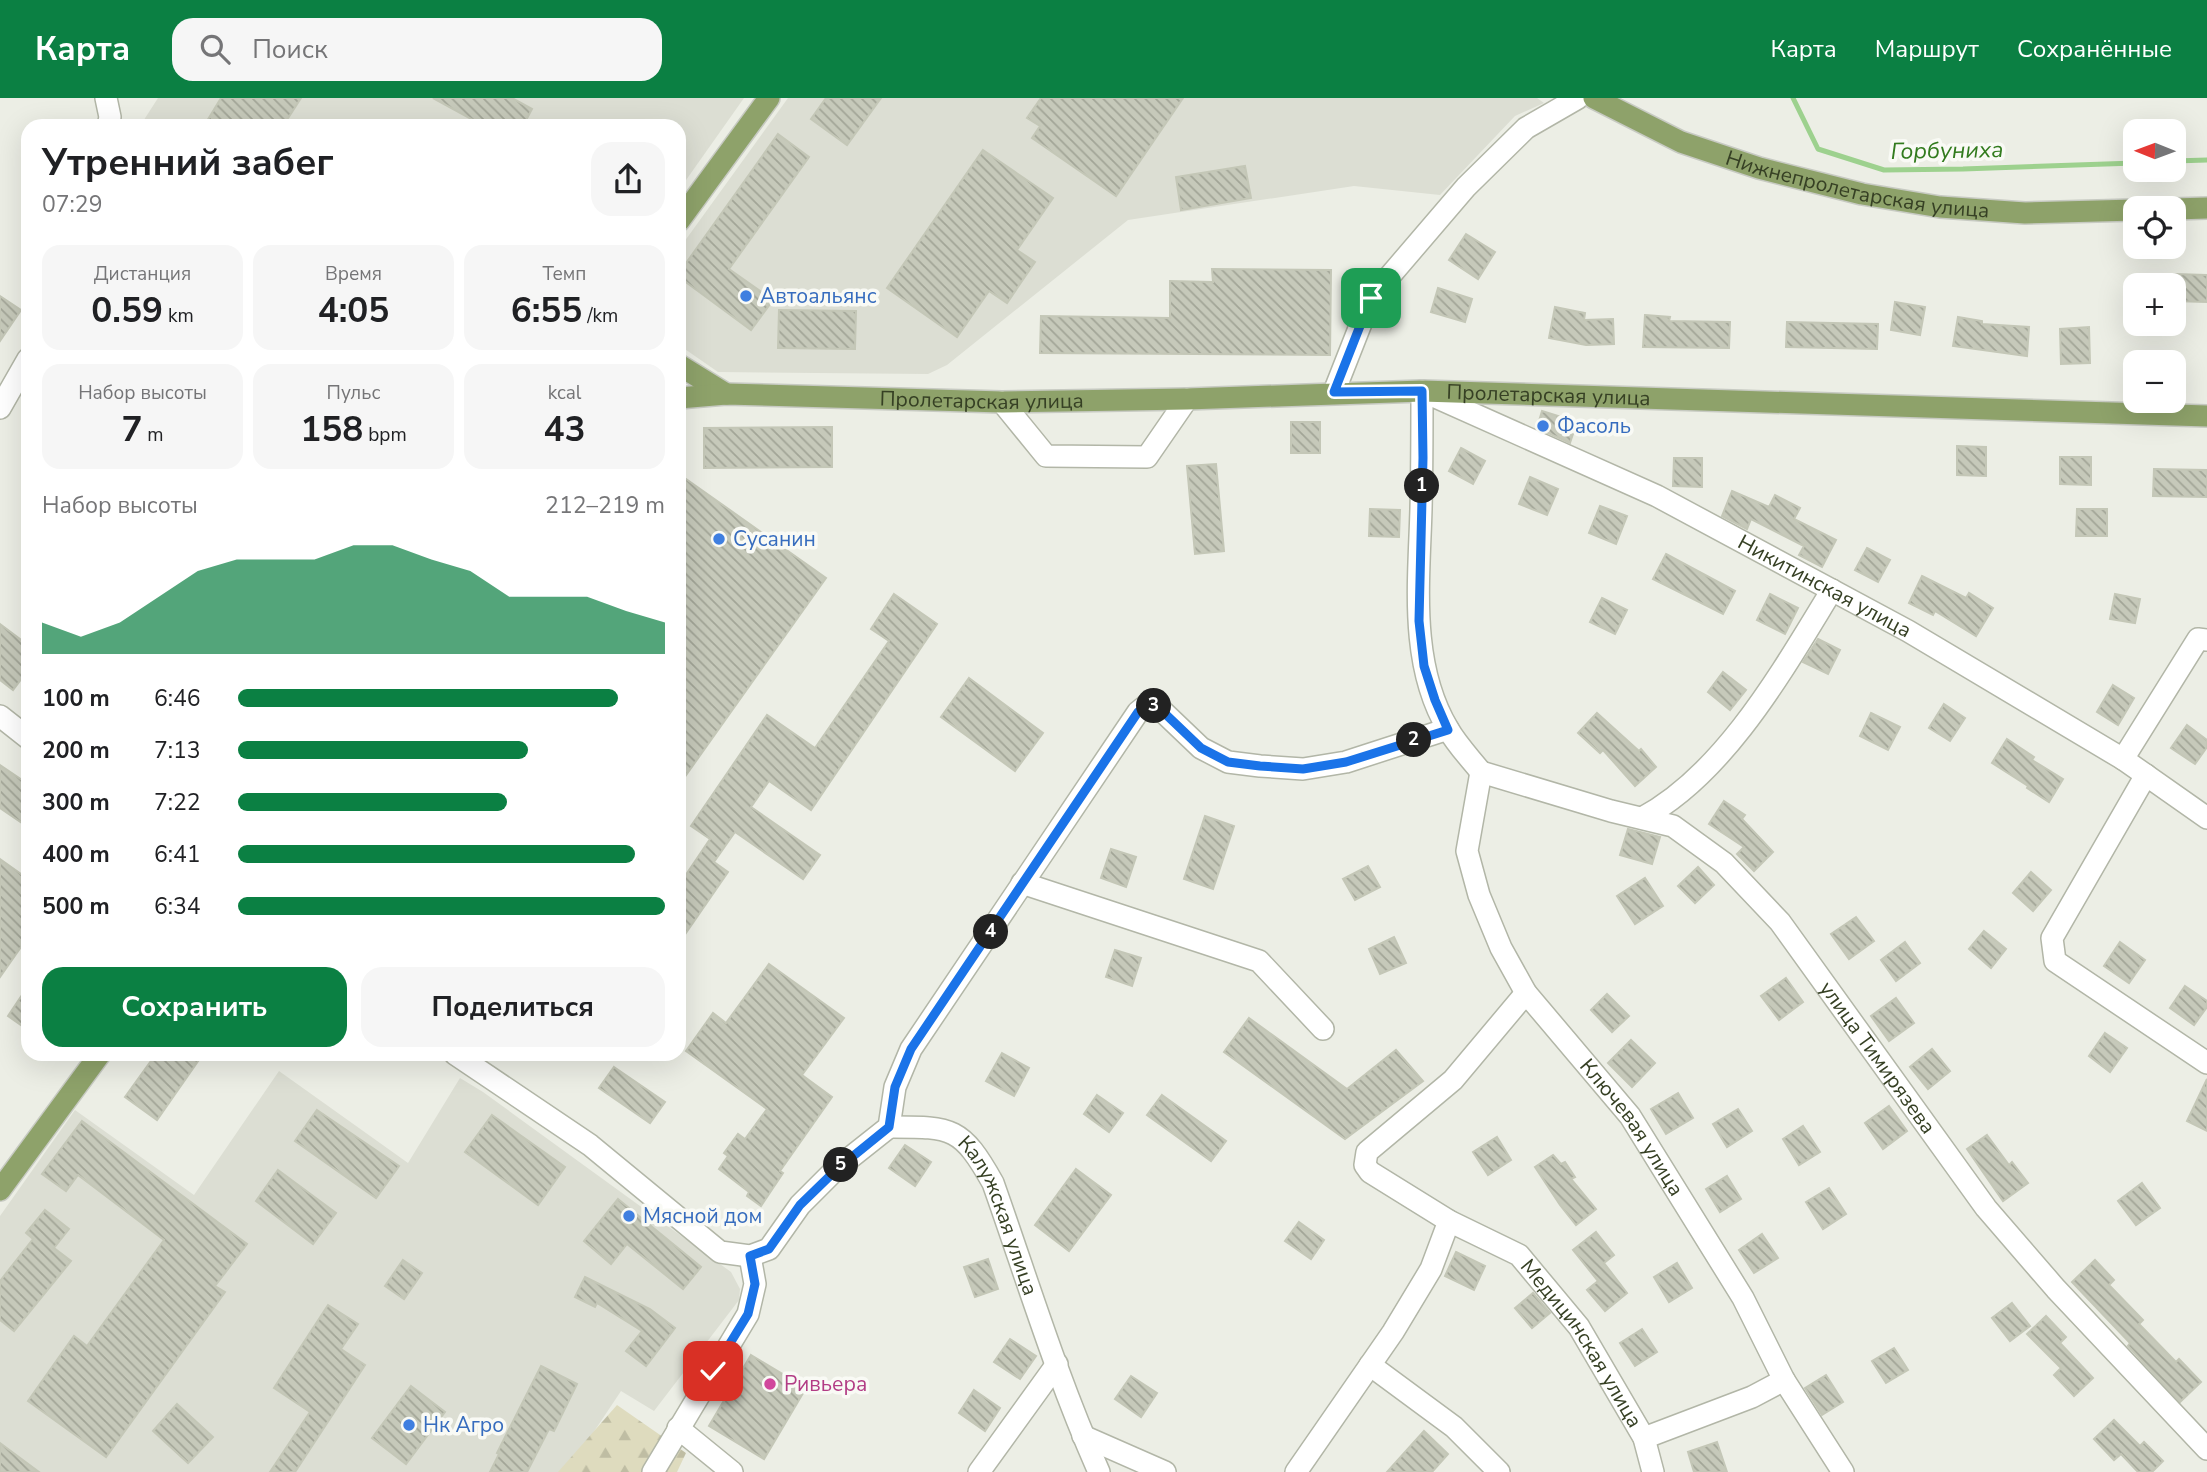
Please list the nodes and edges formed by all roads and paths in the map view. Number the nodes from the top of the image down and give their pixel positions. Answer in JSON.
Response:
{"nodes":[{"id":1,"x":106,"y":98,"type":"edge"},
{"id":2,"x":769,"y":98,"type":"edge"},
{"id":3,"x":1578,"y":98,"type":"edge"},
{"id":4,"x":1594,"y":98,"type":"edge"},
{"id":5,"x":110,"y":119,"type":"edge"},
{"id":6,"x":2207,"y":208,"type":"edge"},
{"id":7,"x":2186,"y":209,"type":"edge"},
{"id":8,"x":2123,"y":210,"type":"edge"},
{"id":9,"x":686,"y":211,"type":"edge"},
{"id":10,"x":686,"y":369,"type":"edge"},
{"id":11,"x":21,"y":371,"type":"edge"},
{"id":12,"x":1422,"y":391,"type":"junction"},
{"id":13,"x":1334,"y":392,"type":"junction"},
{"id":14,"x":726,"y":394,"type":"junction"},
{"id":15,"x":686,"y":397,"type":"edge"},
{"id":16,"x":1187,"y":399,"type":"junction"},
{"id":17,"x":1002,"y":402,"type":"junction"},
{"id":18,"x":0,"y":408,"type":"edge"},
{"id":19,"x":2207,"y":416,"type":"edge"},
{"id":20,"x":1832,"y":590,"type":"junction"},
{"id":21,"x":2207,"y":640,"type":"edge"},
{"id":22,"x":0,"y":716,"type":"edge"},
{"id":23,"x":1448,"y":730,"type":"junction"},
{"id":24,"x":21,"y":732,"type":"edge"},
{"id":25,"x":2123,"y":759,"type":"junction"},
{"id":26,"x":1480,"y":772,"type":"junction"},
{"id":27,"x":2146,"y":775,"type":"junction"},
{"id":28,"x":1642,"y":818,"type":"junction"},
{"id":29,"x":2207,"y":818,"type":"edge"},
{"id":30,"x":1022,"y":883,"type":"junction"},
{"id":31,"x":1526,"y":993,"type":"junction"},
{"id":32,"x":1323,"y":1029,"type":"dead end"},
{"id":33,"x":95,"y":1061,"type":"edge"},
{"id":34,"x":465,"y":1061,"type":"edge"},
{"id":35,"x":2207,"y":1063,"type":"edge"},
{"id":36,"x":889,"y":1127,"type":"junction"},
{"id":37,"x":0,"y":1190,"type":"edge"},
{"id":38,"x":1449,"y":1221,"type":"junction"},
{"id":39,"x":750,"y":1256,"type":"junction"},
{"id":40,"x":1057,"y":1364,"type":"junction"},
{"id":41,"x":1370,"y":1365,"type":"junction"},
{"id":42,"x":1784,"y":1380,"type":"junction"},
{"id":43,"x":678,"y":1428,"type":"junction"},
{"id":44,"x":1083,"y":1436,"type":"junction"},
{"id":45,"x":1644,"y":1438,"type":"junction"},
{"id":46,"x":2207,"y":1449,"type":"edge"},
{"id":47,"x":653,"y":1472,"type":"edge"},
{"id":48,"x":732,"y":1472,"type":"edge"},
{"id":49,"x":979,"y":1472,"type":"edge"},
{"id":50,"x":1099,"y":1472,"type":"edge"},
{"id":51,"x":1165,"y":1472,"type":"edge"},
{"id":52,"x":1296,"y":1472,"type":"edge"},
{"id":53,"x":1499,"y":1472,"type":"edge"},
{"id":54,"x":1653,"y":1472,"type":"edge"},
{"id":55,"x":1843,"y":1472,"type":"edge"}],
"edges":[{"from":1,"to":5,"type":"street"},
{"from":2,"to":9,"type":"main road"},
{"from":3,"to":13,"type":"street"},
{"from":4,"to":8,"type":"main road","name":"Нижнепролетарская улица"},
{"from":6,"to":7,"type":"main road"},
{"from":10,"to":14,"type":"main road"},
{"from":11,"to":18,"type":"street"},
{"from":12,"to":13,"type":"main road","name":"Пролетарская улица"},
{"from":12,"to":19,"type":"main road","name":"Пролетарская улица"},
{"from":12,"to":20,"type":"street","name":"Никитинская улица"},
{"from":12,"to":23,"type":"street"},
{"from":13,"to":16,"type":"main road","name":"Пролетарская улица"},
{"from":14,"to":15,"type":"main road","name":"Пролетарская улица"},
{"from":14,"to":17,"type":"main road","name":"Пролетарская улица"},
{"from":16,"to":17,"type":"main road","name":"Пролетарская улица"},
{"from":16,"to":17,"type":"street"},
{"from":20,"to":25,"type":"street","name":"Никитинская улица"},
{"from":20,"to":28,"type":"street"},
{"from":21,"to":25,"type":"street"},
{"from":22,"to":24,"type":"street"},
{"from":23,"to":26,"type":"street"},
{"from":23,"to":30,"type":"street"},
{"from":25,"to":27,"type":"street","name":"Никитинская улица"},
{"from":26,"to":28,"type":"street","name":"улица Тимирязева"},
{"from":26,"to":31,"type":"street","name":"Ключевая улица"},
{"from":27,"to":29,"type":"street","name":"Никитинская улица"},
{"from":27,"to":35,"type":"street"},
{"from":28,"to":46,"type":"street","name":"улица Тимирязева"},
{"from":30,"to":32,"type":"street"},
{"from":30,"to":36,"type":"street"},
{"from":31,"to":38,"type":"street","name":"Медицинская улица"},
{"from":31,"to":42,"type":"street","name":"Ключевая улица"},
{"from":33,"to":37,"type":"main road"},
{"from":34,"to":39,"type":"street"},
{"from":36,"to":39,"type":"street"},
{"from":36,"to":40,"type":"street","name":"Калужская улица"},
{"from":38,"to":41,"type":"street"},
{"from":38,"to":45,"type":"street","name":"Медицинская улица"},
{"from":39,"to":43,"type":"street"},
{"from":40,"to":44,"type":"street","name":"Калужская улица"},
{"from":40,"to":49,"type":"street"},
{"from":41,"to":52,"type":"street"},
{"from":41,"to":53,"type":"street"},
{"from":42,"to":45,"type":"street"},
{"from":42,"to":55,"type":"street","name":"Ключевая улица"},
{"from":43,"to":47,"type":"street"},
{"from":43,"to":48,"type":"street"},
{"from":44,"to":50,"type":"street","name":"Калужская улица"},
{"from":44,"to":51,"type":"street"},
{"from":45,"to":54,"type":"street","name":"Медицинская улица"}]}
